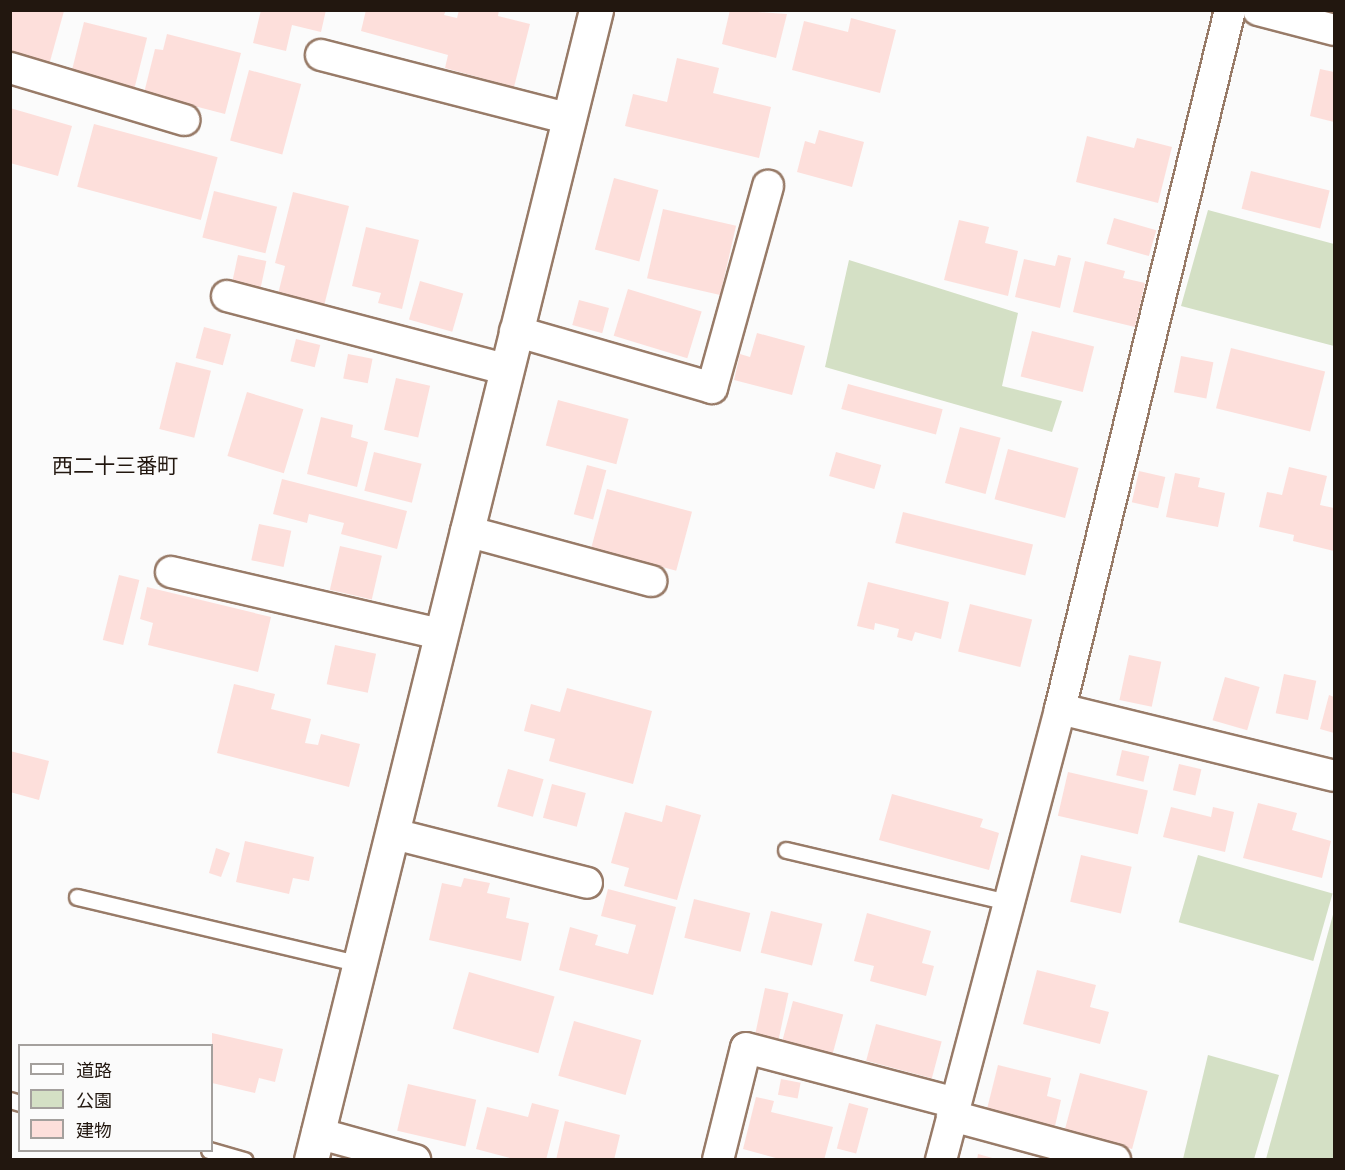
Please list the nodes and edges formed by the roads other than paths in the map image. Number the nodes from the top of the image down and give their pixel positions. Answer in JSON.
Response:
{"nodes":[{"id":1,"x":596,"y":10,"type":"edge"},
{"id":2,"x":1230,"y":10,"type":"edge"},
{"id":3,"x":1258,"y":10,"type":"edge"},
{"id":4,"x":1335,"y":30,"type":"edge"},
{"id":5,"x":321,"y":55,"type":"dead end"},
{"id":6,"x":10,"y":68,"type":"edge"},
{"id":7,"x":570,"y":119,"type":"junction"},
{"id":8,"x":184,"y":120,"type":"dead end"},
{"id":9,"x":768,"y":186,"type":"dead end"},
{"id":10,"x":227,"y":296,"type":"dead end"},
{"id":11,"x":515,"y":331,"type":"junction"},
{"id":12,"x":506,"y":369,"type":"junction"},
{"id":13,"x":466,"y":531,"type":"junction"},
{"id":14,"x":171,"y":572,"type":"dead end"},
{"id":15,"x":651,"y":581,"type":"dead end"},
{"id":16,"x":440,"y":634,"type":"junction"},
{"id":17,"x":1060,"y":709,"type":"junction"},
{"id":18,"x":1335,"y":776,"type":"edge"},
{"id":19,"x":394,"y":834,"type":"junction"},
{"id":20,"x":786,"y":850,"type":"dead end"},
{"id":21,"x":587,"y":883,"type":"dead end"},
{"id":22,"x":77,"y":897,"type":"dead end"},
{"id":23,"x":1008,"y":902,"type":"junction"},
{"id":24,"x":361,"y":964,"type":"junction"},
{"id":25,"x":953,"y":1110,"type":"junction"},
{"id":26,"x":314,"y":1146,"type":"edge"},
{"id":27,"x":213,"y":1151,"type":"edge"},
{"id":28,"x":245,"y":1160,"type":"edge"},
{"id":29,"x":415,"y":1160,"type":"edge"},
{"id":30,"x":718,"y":1160,"type":"edge"},
{"id":31,"x":941,"y":1160,"type":"edge"},
{"id":32,"x":1115,"y":1160,"type":"edge"}],
"edges":[{"from":1,"to":7,"type":"street"},
{"from":2,"to":17,"type":"street"},
{"from":3,"to":4,"type":"street"},
{"from":5,"to":7,"type":"street"},
{"from":6,"to":8,"type":"street"},
{"from":7,"to":11,"type":"street"},
{"from":9,"to":11,"type":"street"},
{"from":10,"to":12,"type":"street"},
{"from":11,"to":12,"type":"street"},
{"from":12,"to":13,"type":"street"},
{"from":13,"to":15,"type":"street"},
{"from":13,"to":16,"type":"street"},
{"from":14,"to":16,"type":"street"},
{"from":16,"to":19,"type":"street"},
{"from":17,"to":18,"type":"street"},
{"from":17,"to":23,"type":"street"},
{"from":19,"to":21,"type":"street"},
{"from":19,"to":24,"type":"street"},
{"from":20,"to":23,"type":"lane"},
{"from":22,"to":24,"type":"lane"},
{"from":23,"to":25,"type":"street"},
{"from":24,"to":26,"type":"street"},
{"from":25,"to":30,"type":"street"},
{"from":25,"to":31,"type":"street"},
{"from":25,"to":32,"type":"street"},
{"from":26,"to":29,"type":"street"},
{"from":27,"to":28,"type":"lane"}]}
